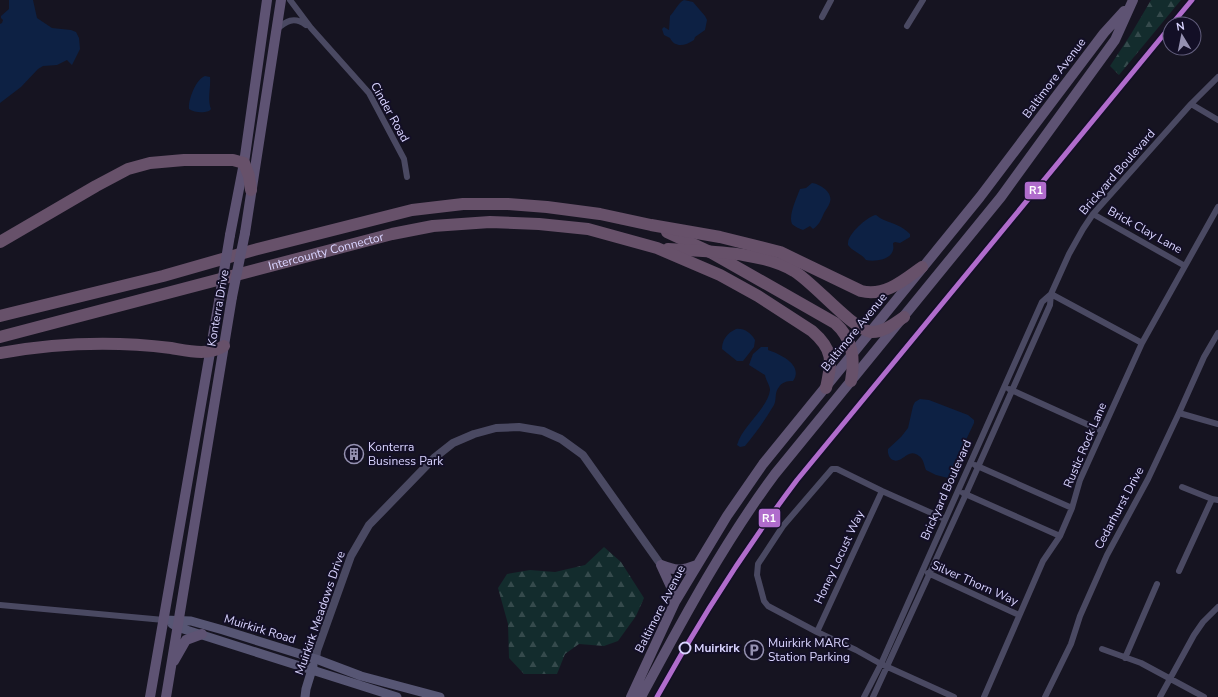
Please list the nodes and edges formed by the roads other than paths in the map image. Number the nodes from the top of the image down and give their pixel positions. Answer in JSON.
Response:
{"nodes":[{"id":1,"x":267,"y":0,"type":"edge"},
{"id":2,"x":281,"y":0,"type":"edge"},
{"id":3,"x":290,"y":0,"type":"edge"},
{"id":4,"x":831,"y":0,"type":"edge"},
{"id":5,"x":923,"y":0,"type":"edge"},
{"id":6,"x":1131,"y":3,"type":"edge"},
{"id":7,"x":822,"y":17,"type":"dead end"},
{"id":8,"x":907,"y":26,"type":"dead end"},
{"id":9,"x":311,"y":28,"type":"junction"},
{"id":10,"x":276,"y":30,"type":"junction"},
{"id":11,"x":1218,"y":77,"type":"edge"},
{"id":12,"x":1191,"y":104,"type":"junction"},
{"id":13,"x":1218,"y":120,"type":"edge"},
{"id":14,"x":244,"y":163,"type":"junction"},
{"id":15,"x":407,"y":177,"type":"dead end"},
{"id":16,"x":251,"y":190,"type":"junction"},
{"id":17,"x":1218,"y":207,"type":"edge"},
{"id":18,"x":1094,"y":214,"type":"junction"},
{"id":19,"x":651,"y":225,"type":"junction"},
{"id":20,"x":0,"y":242,"type":"edge"},
{"id":21,"x":657,"y":248,"type":"junction"},
{"id":22,"x":712,"y":253,"type":"junction"},
{"id":23,"x":1185,"y":266,"type":"junction"},
{"id":24,"x":922,"y":267,"type":"junction"},
{"id":25,"x":1051,"y":294,"type":"junction"},
{"id":26,"x":0,"y":316,"type":"edge"},
{"id":27,"x":904,"y":317,"type":"junction"},
{"id":28,"x":871,"y":332,"type":"junction"},
{"id":29,"x":1218,"y":333,"type":"edge"},
{"id":30,"x":0,"y":337,"type":"edge"},
{"id":31,"x":1142,"y":343,"type":"junction"},
{"id":32,"x":224,"y":346,"type":"junction"},
{"id":33,"x":210,"y":352,"type":"junction"},
{"id":34,"x":0,"y":353,"type":"edge"},
{"id":35,"x":852,"y":354,"type":"junction"},
{"id":36,"x":851,"y":381,"type":"junction"},
{"id":37,"x":1004,"y":386,"type":"junction"},
{"id":38,"x":826,"y":388,"type":"junction"},
{"id":39,"x":1013,"y":390,"type":"junction"},
{"id":40,"x":1179,"y":413,"type":"junction"},
{"id":41,"x":1218,"y":424,"type":"edge"},
{"id":42,"x":1102,"y":431,"type":"junction"},
{"id":43,"x":970,"y":463,"type":"junction"},
{"id":44,"x":978,"y":466,"type":"junction"},
{"id":45,"x":1182,"y":487,"type":"dead end"},
{"id":46,"x":958,"y":490,"type":"junction"},
{"id":47,"x":882,"y":491,"type":"junction"},
{"id":48,"x":966,"y":494,"type":"junction"},
{"id":49,"x":1215,"y":499,"type":"edge"},
{"id":50,"x":1072,"y":508,"type":"junction"},
{"id":51,"x":945,"y":519,"type":"junction"},
{"id":52,"x":1060,"y":536,"type":"junction"},
{"id":53,"x":661,"y":565,"type":"junction"},
{"id":54,"x":696,"y":566,"type":"junction"},
{"id":55,"x":922,"y":571,"type":"junction"},
{"id":56,"x":1179,"y":571,"type":"dead end"},
{"id":57,"x":930,"y":574,"type":"junction"},
{"id":58,"x":1157,"y":584,"type":"dead end"},
{"id":59,"x":675,"y":602,"type":"junction"},
{"id":60,"x":0,"y":605,"type":"edge"},
{"id":61,"x":1218,"y":607,"type":"edge"},
{"id":62,"x":1019,"y":615,"type":"junction"},
{"id":63,"x":164,"y":620,"type":"junction"},
{"id":64,"x":177,"y":624,"type":"junction"},
{"id":65,"x":817,"y":632,"type":"junction"},
{"id":66,"x":202,"y":634,"type":"junction"},
{"id":67,"x":1102,"y":649,"type":"dead end"},
{"id":68,"x":1125,"y":658,"type":"junction"},
{"id":69,"x":316,"y":659,"type":"junction"},
{"id":70,"x":881,"y":664,"type":"junction"},
{"id":71,"x":171,"y":666,"type":"junction"},
{"id":72,"x":887,"y":667,"type":"junction"},
{"id":73,"x":312,"y":670,"type":"junction"},
{"id":74,"x":1170,"y":679,"type":"junction"},
{"id":75,"x":150,"y":697,"type":"edge"},
{"id":76,"x":166,"y":697,"type":"edge"},
{"id":77,"x":305,"y":697,"type":"edge"},
{"id":78,"x":397,"y":697,"type":"edge"},
{"id":79,"x":440,"y":697,"type":"edge"},
{"id":80,"x":631,"y":697,"type":"edge"},
{"id":81,"x":641,"y":697,"type":"edge"},
{"id":82,"x":864,"y":697,"type":"edge"},
{"id":83,"x":873,"y":697,"type":"edge"},
{"id":84,"x":954,"y":697,"type":"edge"},
{"id":85,"x":984,"y":697,"type":"edge"},
{"id":86,"x":1045,"y":697,"type":"edge"},
{"id":87,"x":1160,"y":697,"type":"edge"},
{"id":88,"x":1204,"y":697,"type":"edge"}],
"edges":[{"from":1,"to":14,"type":"main road","name":"Konterra Drive"},
{"from":2,"to":10,"type":"main road","name":"Konterra Drive"},
{"from":3,"to":9,"type":"street","name":"Cinder Road"},
{"from":4,"to":7,"type":"street"},
{"from":5,"to":8,"type":"street"},
{"from":6,"to":24,"type":"main road","name":"Baltimore Avenue"},
{"from":6,"to":27,"type":"main road","name":"Baltimore Avenue"},
{"from":9,"to":10,"type":"street","name":"Cinder Road"},
{"from":9,"to":15,"type":"street","name":"Cinder Road"},
{"from":10,"to":16,"type":"main road","name":"Konterra Drive"},
{"from":11,"to":12,"type":"street","name":"Brickyard Boulevard"},
{"from":12,"to":13,"type":"street"},
{"from":12,"to":18,"type":"street","name":"Brickyard Boulevard"},
{"from":14,"to":16,"type":"highway"},
{"from":14,"to":20,"type":"highway"},
{"from":14,"to":33,"type":"main road","name":"Konterra Drive","bridge":true},
{"from":16,"to":32,"type":"main road","name":"Konterra Drive","bridge":true},
{"from":17,"to":23,"type":"street","name":"Rustic Rock Lane"},
{"from":18,"to":23,"type":"street","name":"Brick Clay Lane"},
{"from":18,"to":25,"type":"street","name":"Brickyard Boulevard"},
{"from":19,"to":22,"type":"highway"},
{"from":19,"to":24,"type":"highway"},
{"from":19,"to":26,"type":"highway","name":"Intercounty Connector"},
{"from":21,"to":22,"type":"highway"},
{"from":21,"to":30,"type":"highway","name":"Intercounty Connector"},
{"from":21,"to":38,"type":"highway"},
{"from":22,"to":28,"type":"highway"},
{"from":22,"to":35,"type":"highway"},
{"from":23,"to":31,"type":"street","name":"Rustic Rock Lane"},
{"from":24,"to":28,"type":"main road","name":"Baltimore Avenue"},
{"from":25,"to":31,"type":"street"},
{"from":25,"to":37,"type":"street","name":"Brickyard Boulevard"},
{"from":25,"to":39,"type":"street","name":"Brickyard Boulevard"},
{"from":27,"to":28,"type":"highway"},
{"from":27,"to":36,"type":"main road","name":"Baltimore Avenue"},
{"from":28,"to":35,"type":"main road","name":"Baltimore Avenue"},
{"from":29,"to":40,"type":"street","name":"Cedarhurst Drive"},
{"from":31,"to":42,"type":"street","name":"Rustic Rock Lane"},
{"from":32,"to":33,"type":"highway"},
{"from":32,"to":64,"type":"main road","name":"Konterra Drive"},
{"from":33,"to":34,"type":"highway"},
{"from":33,"to":63,"type":"main road","name":"Konterra Drive"},
{"from":35,"to":36,"type":"highway"},
{"from":35,"to":38,"type":"main road","name":"Baltimore Avenue"},
{"from":36,"to":81,"type":"main road","name":"Baltimore Avenue"},
{"from":37,"to":39,"type":"street"},
{"from":37,"to":43,"type":"street","name":"Brickyard Boulevard"},
{"from":38,"to":54,"type":"main road","name":"Baltimore Avenue"},
{"from":39,"to":42,"type":"street"},
{"from":39,"to":44,"type":"street","name":"Brickyard Boulevard"},
{"from":40,"to":41,"type":"street"},
{"from":40,"to":86,"type":"street","name":"Cedarhurst Drive"},
{"from":42,"to":50,"type":"street","name":"Rustic Rock Lane"},
{"from":43,"to":44,"type":"street"},
{"from":43,"to":46,"type":"street","name":"Brickyard Boulevard"},
{"from":44,"to":48,"type":"street","name":"Brickyard Boulevard"},
{"from":44,"to":50,"type":"street"},
{"from":45,"to":49,"type":"street"},
{"from":46,"to":48,"type":"street"},
{"from":46,"to":51,"type":"street","name":"Brickyard Boulevard"},
{"from":47,"to":51,"type":"street"},
{"from":47,"to":65,"type":"street","name":"Honey Locust Way"},
{"from":47,"to":65,"type":"street"},
{"from":48,"to":52,"type":"street"},
{"from":48,"to":57,"type":"street","name":"Brickyard Boulevard"},
{"from":49,"to":56,"type":"street"},
{"from":50,"to":52,"type":"street","name":"Rustic Rock Lane"},
{"from":51,"to":55,"type":"street","name":"Brickyard Boulevard"},
{"from":52,"to":62,"type":"street","name":"Rustic Rock Lane"},
{"from":53,"to":54,"type":"main road"},
{"from":53,"to":59,"type":"main road"},
{"from":53,"to":69,"type":"street","name":"Muirkirk Meadows Drive"},
{"from":54,"to":59,"type":"main road","name":"Baltimore Avenue"},
{"from":55,"to":57,"type":"street","name":"Silver Thorn Way"},
{"from":55,"to":70,"type":"street","name":"Brickyard Boulevard"},
{"from":57,"to":62,"type":"street","name":"Silver Thorn Way"},
{"from":57,"to":72,"type":"street","name":"Brickyard Boulevard"},
{"from":58,"to":68,"type":"street"},
{"from":59,"to":80,"type":"main road","name":"Baltimore Avenue"},
{"from":60,"to":63,"type":"street","name":"Muirkirk Road"},
{"from":61,"to":74,"type":"street"},
{"from":62,"to":85,"type":"street","name":"Rustic Rock Lane"},
{"from":63,"to":64,"type":"main road","name":"Muirkirk Road"},
{"from":63,"to":75,"type":"main road","name":"Konterra Drive"},
{"from":64,"to":66,"type":"main road","name":"Muirkirk Road"},
{"from":64,"to":69,"type":"main road","name":"Muirkirk Road"},
{"from":64,"to":71,"type":"main road","name":"Konterra Drive"},
{"from":65,"to":70,"type":"street"},
{"from":66,"to":71,"type":"main road"},
{"from":66,"to":73,"type":"main road","name":"Muirkirk Road"},
{"from":67,"to":68,"type":"street"},
{"from":68,"to":74,"type":"street"},
{"from":69,"to":73,"type":"main road","name":"Muirkirk Meadows Drive"},
{"from":69,"to":79,"type":"main road","name":"Muirkirk Road"},
{"from":70,"to":72,"type":"street"},
{"from":70,"to":82,"type":"street","name":"Brickyard Boulevard"},
{"from":71,"to":76,"type":"main road","name":"Konterra Drive"},
{"from":72,"to":83,"type":"street","name":"Brickyard Boulevard"},
{"from":72,"to":84,"type":"street"},
{"from":73,"to":77,"type":"main road","name":"Muirkirk Meadows Drive"},
{"from":73,"to":78,"type":"main road","name":"Muirkirk Road"},
{"from":74,"to":87,"type":"street"},
{"from":74,"to":88,"type":"street"}]}
